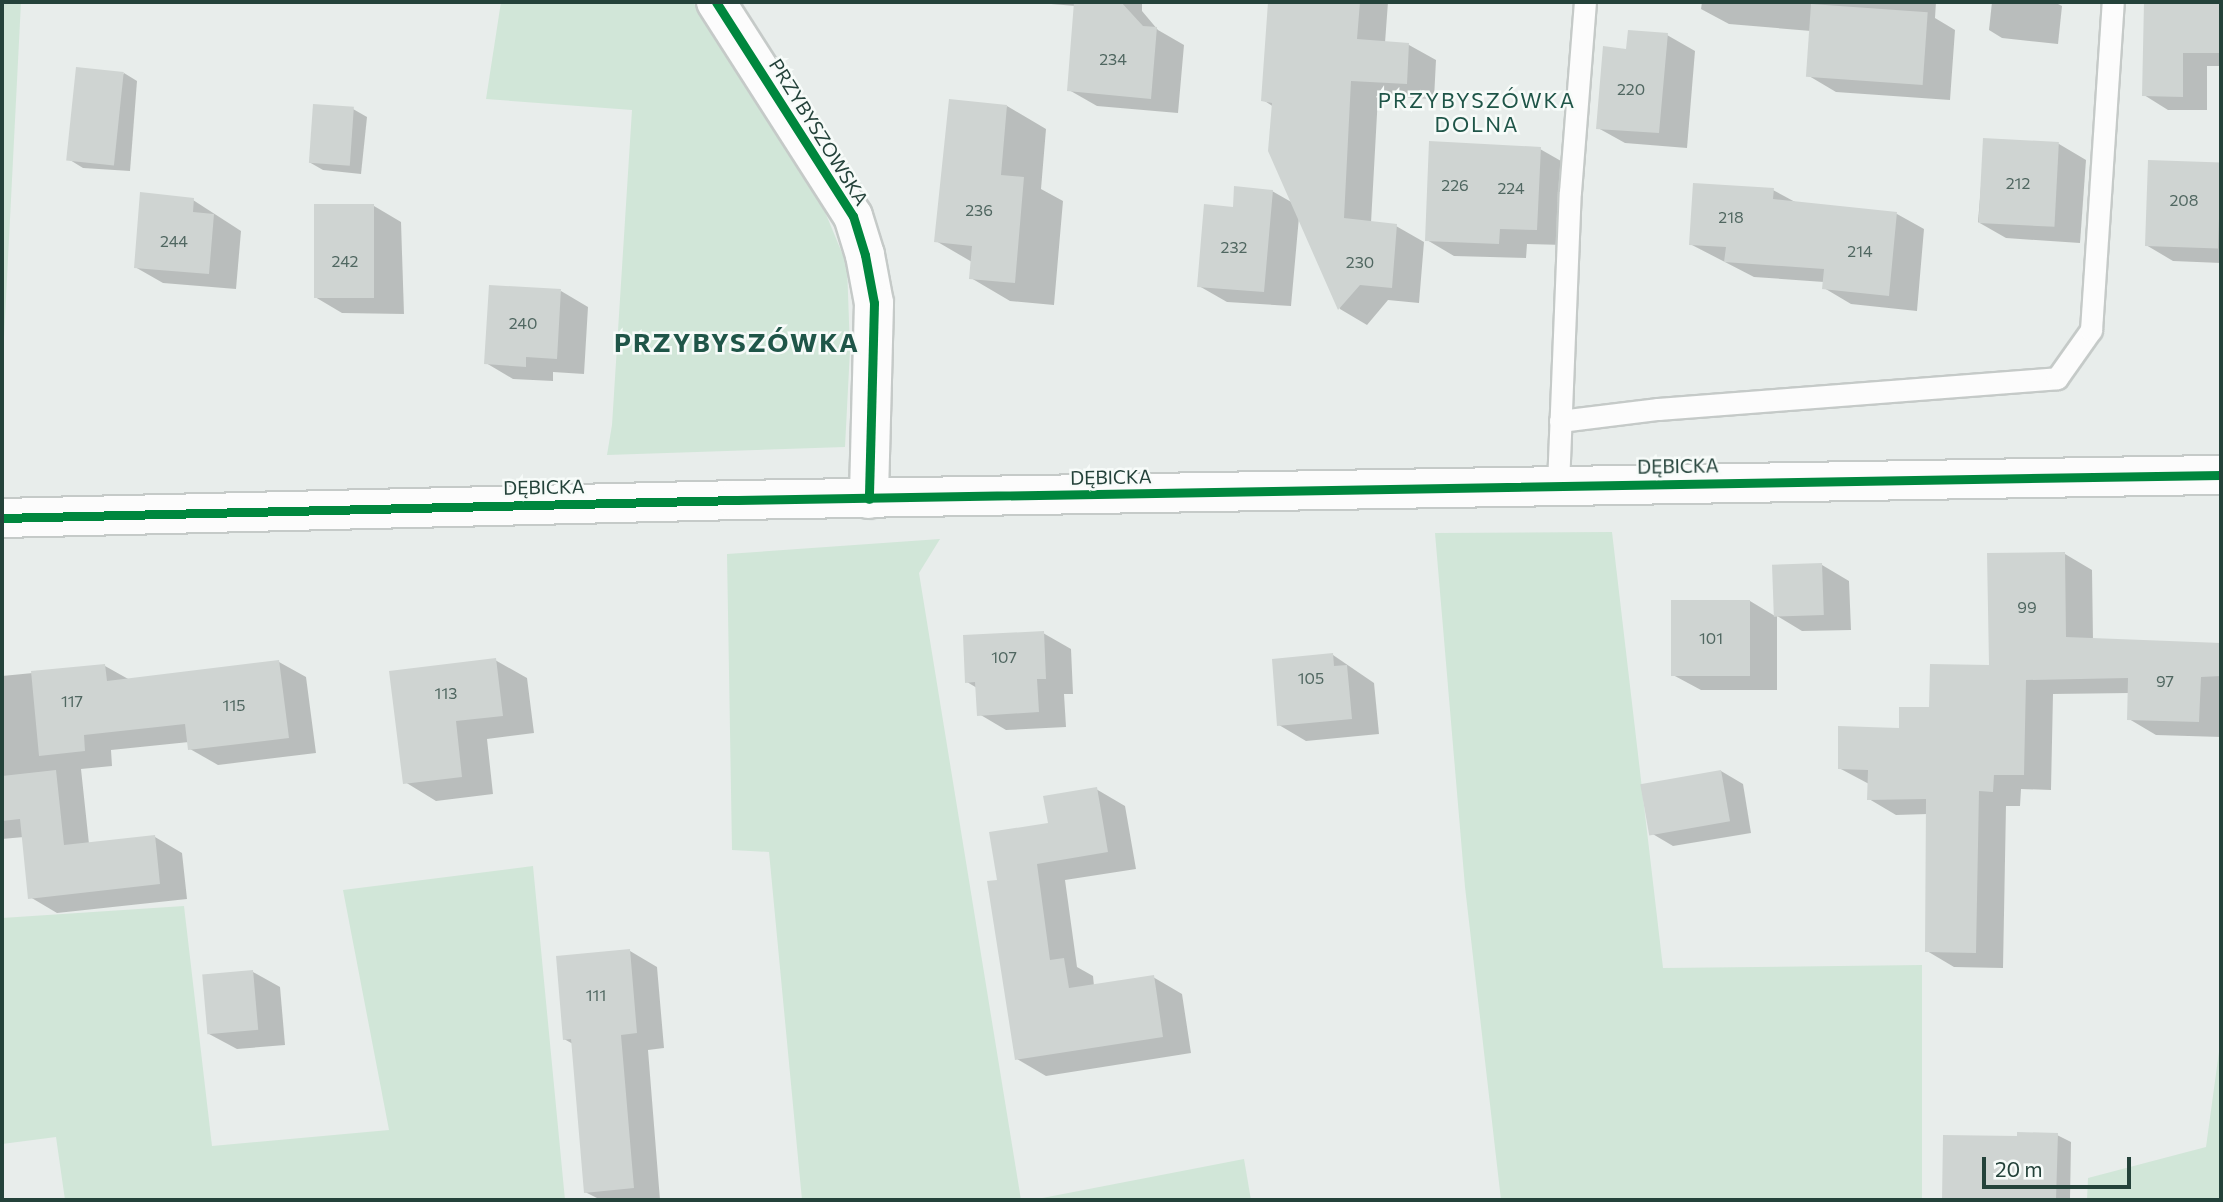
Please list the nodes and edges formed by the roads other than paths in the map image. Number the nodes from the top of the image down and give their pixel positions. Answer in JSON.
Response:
{"nodes":[{"id":1,"x":716,"y":2,"type":"edge"},
{"id":2,"x":1585,"y":2,"type":"edge"},
{"id":3,"x":2113,"y":2,"type":"edge"},
{"id":4,"x":1560,"y":421,"type":"junction"},
{"id":5,"x":2221,"y":474,"type":"edge"},
{"id":6,"x":1558,"y":485,"type":"junction"},
{"id":7,"x":869,"y":499,"type":"junction"},
{"id":8,"x":2,"y":518,"type":"edge"}],
"edges":[{"from":1,"to":7,"type":"street","name":"PRZYBYSZOWSKA"},
{"from":2,"to":4,"type":"lane"},
{"from":3,"to":4,"type":"lane"},
{"from":4,"to":6,"type":"lane"},
{"from":5,"to":6,"type":"street","name":"DĘBICKA"},
{"from":6,"to":7,"type":"street","name":"DĘBICKA"},
{"from":7,"to":8,"type":"street","name":"DĘBICKA"}]}
